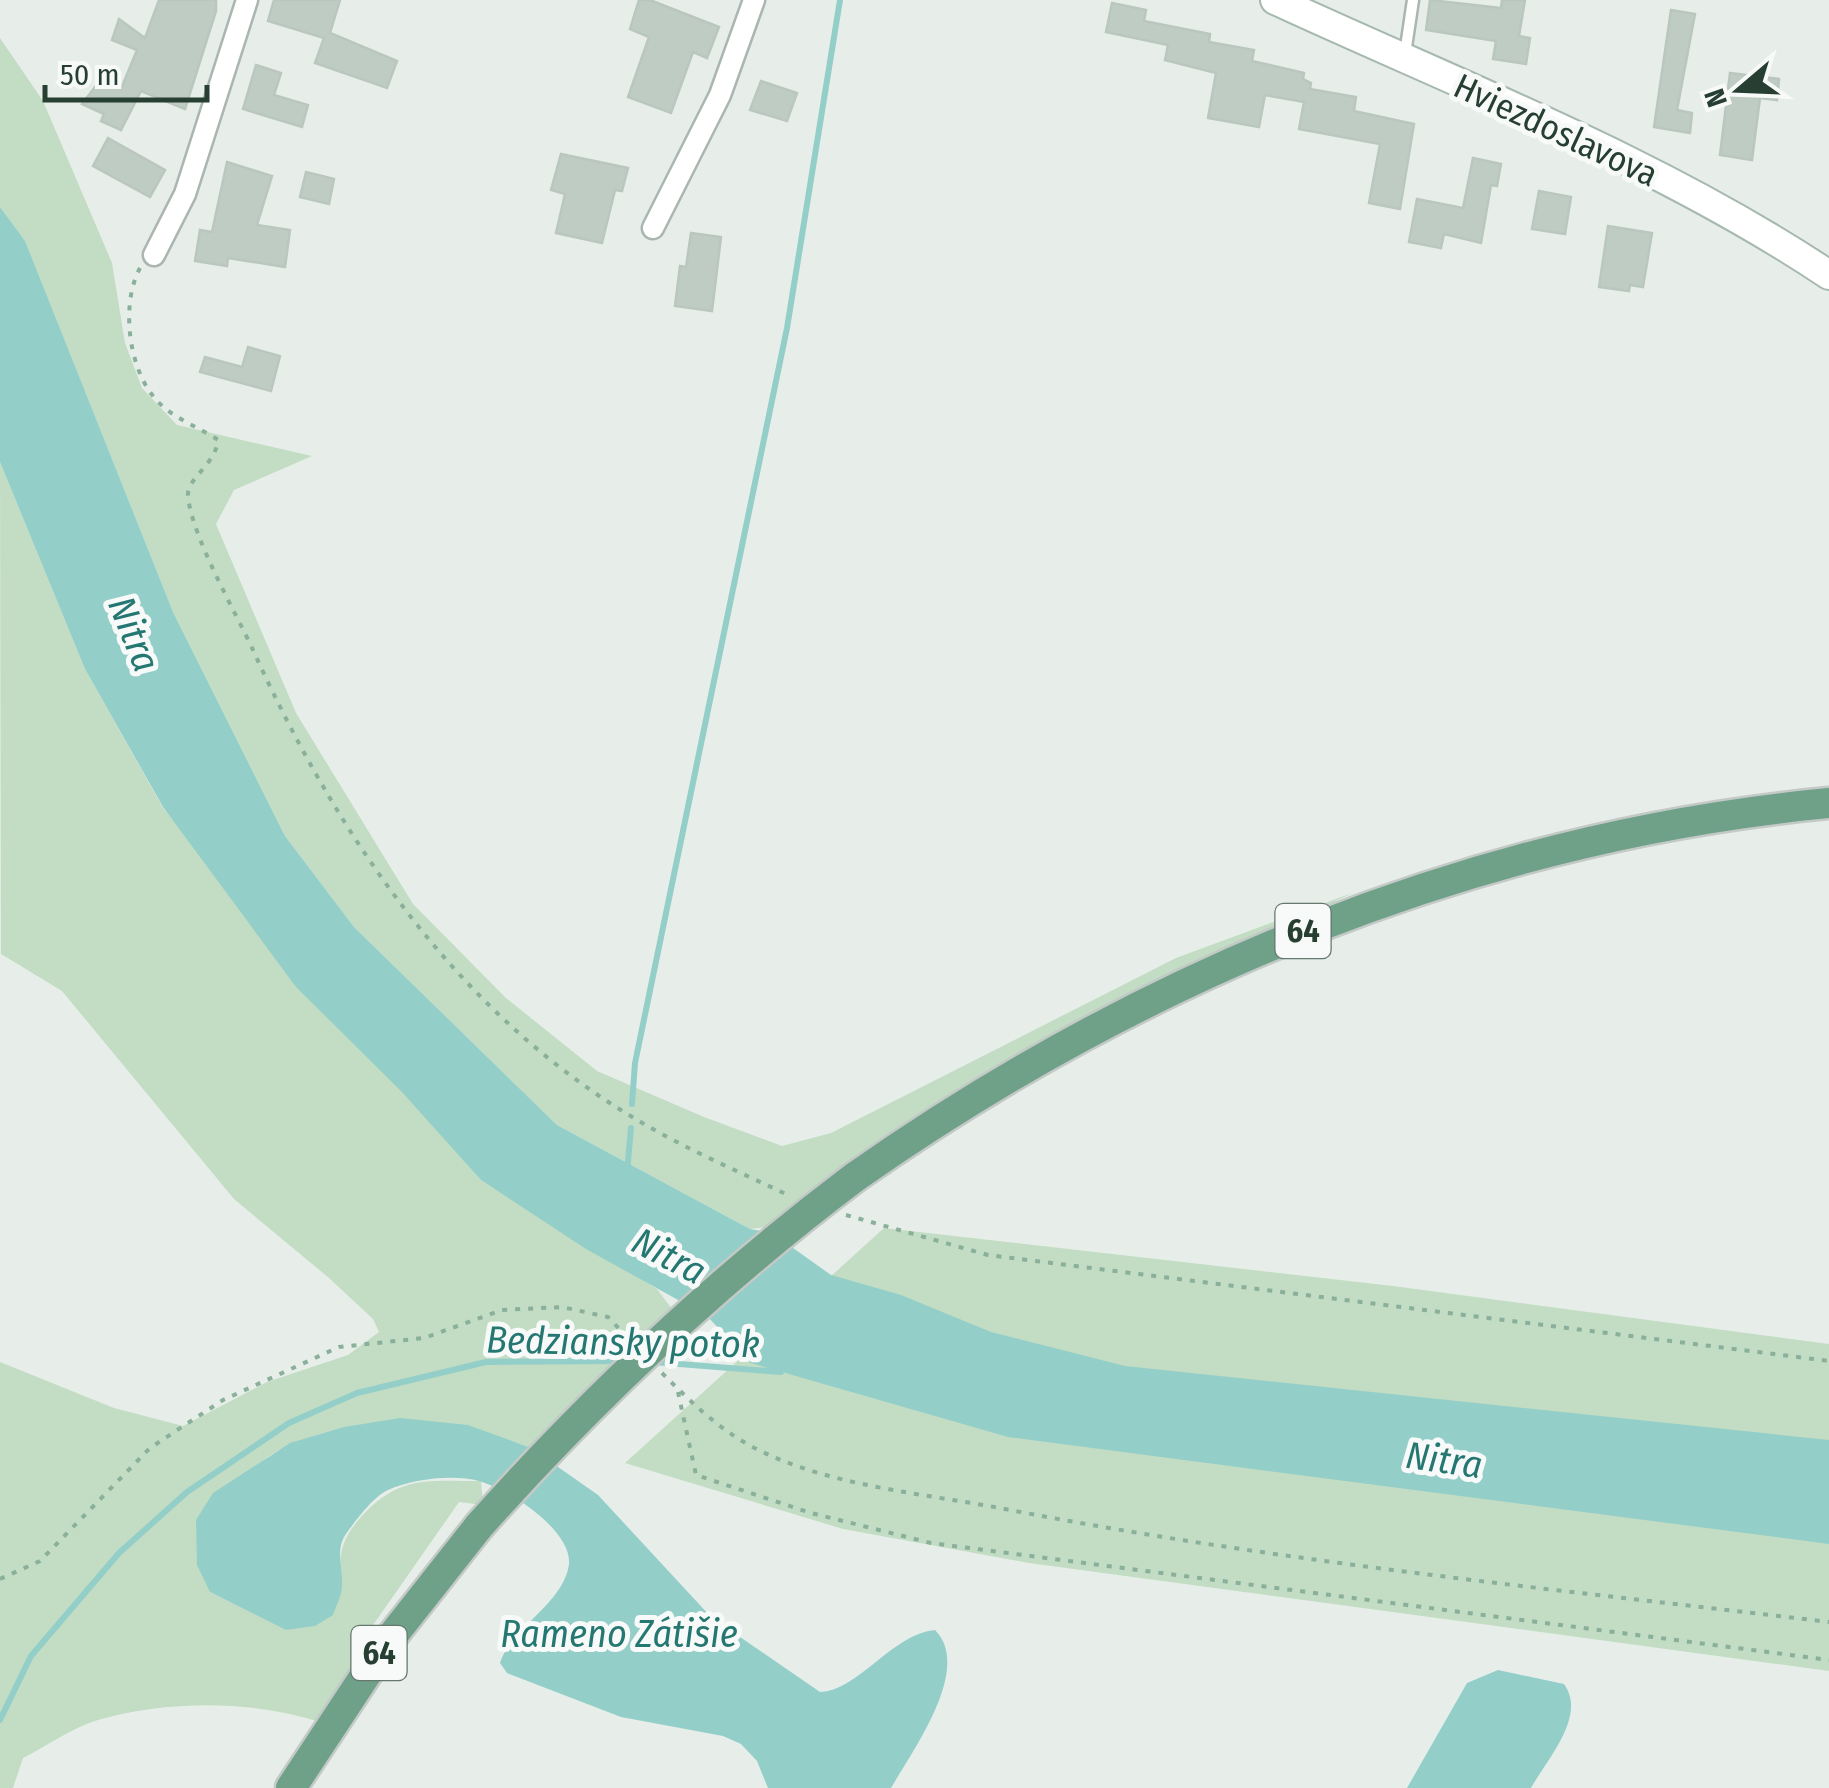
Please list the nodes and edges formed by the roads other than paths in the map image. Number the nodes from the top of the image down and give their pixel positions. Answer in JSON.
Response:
{"nodes":[{"id":1,"x":247,"y":0,"type":"edge"},
{"id":2,"x":754,"y":0,"type":"edge"},
{"id":3,"x":1275,"y":0,"type":"edge"},
{"id":4,"x":1414,"y":0,"type":"edge"},
{"id":5,"x":1404,"y":60,"type":"junction"},
{"id":6,"x":653,"y":228,"type":"dead end"},
{"id":7,"x":154,"y":255,"type":"road end"},
{"id":8,"x":1829,"y":275,"type":"edge"},
{"id":9,"x":1829,"y":804,"type":"edge"},
{"id":10,"x":291,"y":1788,"type":"edge"}],
"edges":[{"from":1,"to":7,"type":"street"},
{"from":2,"to":6,"type":"street"},
{"from":3,"to":5,"type":"street","name":"Hviezdoslavova"},
{"from":4,"to":5,"type":"lane"},
{"from":5,"to":8,"type":"street","name":"Hviezdoslavova"},
{"from":9,"to":10,"type":"main road","number":"64","bridge":true}]}
